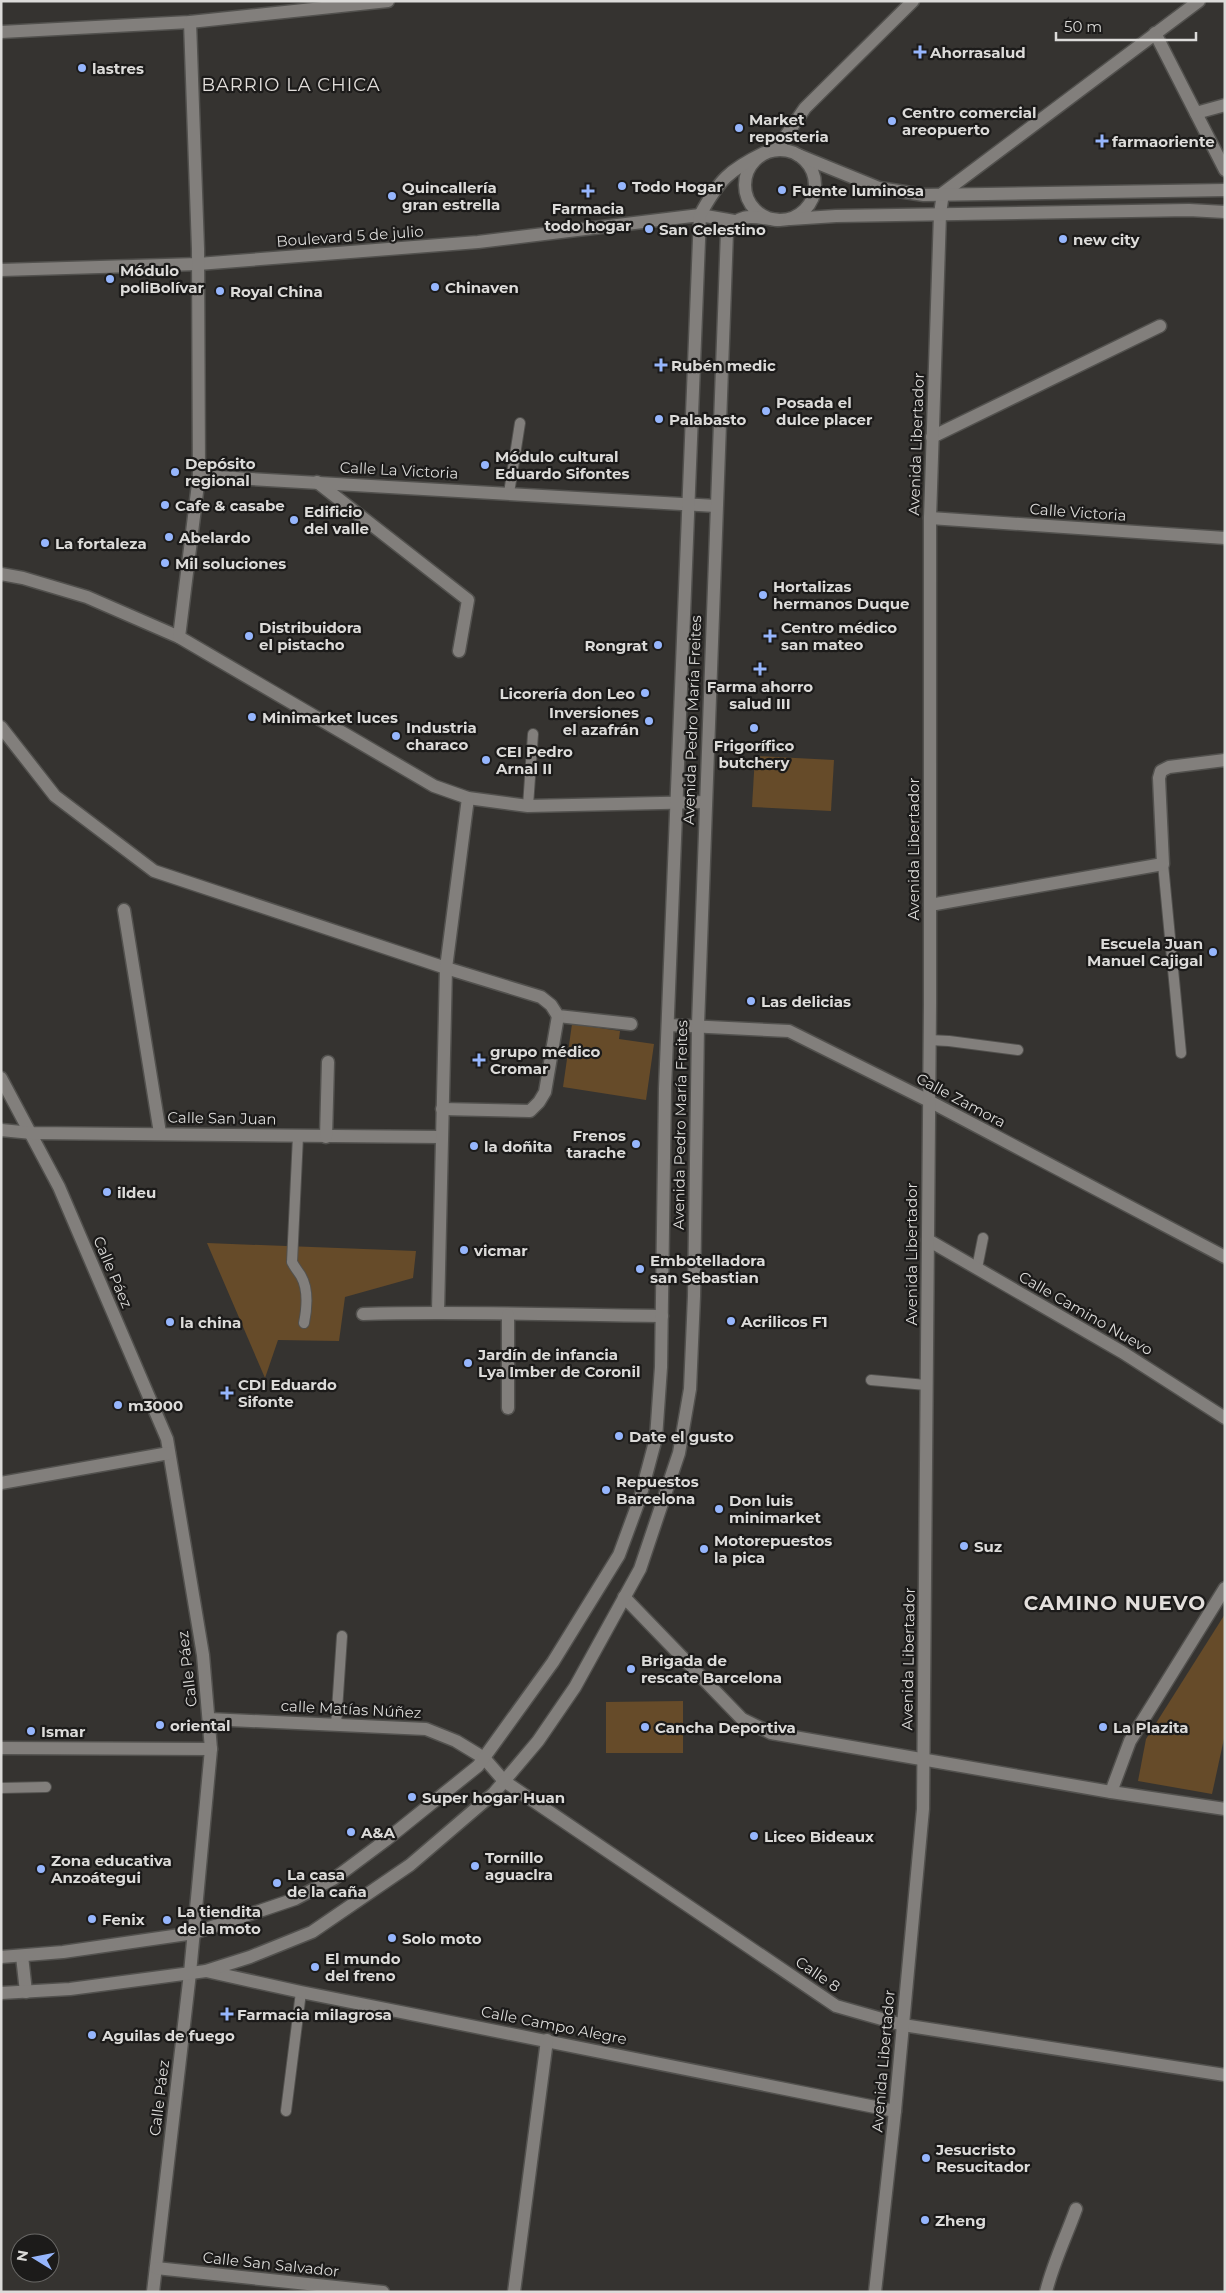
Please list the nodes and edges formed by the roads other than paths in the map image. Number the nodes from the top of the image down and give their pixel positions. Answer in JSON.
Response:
{"nodes":[{"id":1,"x":388,"y":1,"type":"edge"},
{"id":2,"x":913,"y":1,"type":"edge"},
{"id":3,"x":1198,"y":1,"type":"edge"},
{"id":4,"x":280,"y":7,"type":"edge"},
{"id":5,"x":190,"y":22,"type":"junction"},
{"id":6,"x":1,"y":32,"type":"edge"},
{"id":7,"x":1155,"y":33,"type":"junction"},
{"id":8,"x":1225,"y":105,"type":"edge"},
{"id":9,"x":1196,"y":113,"type":"junction"},
{"id":10,"x":770,"y":152,"type":"junction"},
{"id":11,"x":798,"y":154,"type":"junction"},
{"id":12,"x":1225,"y":170,"type":"edge"},
{"id":13,"x":1225,"y":190,"type":"edge"},
{"id":14,"x":943,"y":193,"type":"junction"},
{"id":15,"x":1225,"y":212,"type":"edge"},
{"id":16,"x":940,"y":214,"type":"junction"},
{"id":17,"x":700,"y":215,"type":"junction"},
{"id":18,"x":784,"y":219,"type":"junction"},
{"id":19,"x":734,"y":221,"type":"junction"},
{"id":20,"x":198,"y":264,"type":"junction"},
{"id":21,"x":1,"y":270,"type":"edge"},
{"id":22,"x":1160,"y":326,"type":"dead end"},
{"id":23,"x":520,"y":423,"type":"dead end"},
{"id":24,"x":932,"y":437,"type":"junction"},
{"id":25,"x":200,"y":476,"type":"junction"},
{"id":26,"x":316,"y":482,"type":"junction"},
{"id":27,"x":509,"y":493,"type":"junction"},
{"id":28,"x":688,"y":503,"type":"junction"},
{"id":29,"x":716,"y":506,"type":"junction"},
{"id":30,"x":930,"y":518,"type":"junction"},
{"id":31,"x":1225,"y":538,"type":"edge"},
{"id":32,"x":1,"y":574,"type":"edge"},
{"id":33,"x":179,"y":636,"type":"junction"},
{"id":34,"x":459,"y":651,"type":"dead end"},
{"id":35,"x":1,"y":727,"type":"edge"},
{"id":36,"x":533,"y":734,"type":"dead end"},
{"id":37,"x":1225,"y":760,"type":"edge"},
{"id":38,"x":468,"y":798,"type":"junction"},
{"id":39,"x":705,"y":802,"type":"junction"},
{"id":40,"x":676,"y":803,"type":"junction"},
{"id":41,"x":528,"y":806,"type":"junction"},
{"id":42,"x":1163,"y":864,"type":"junction"},
{"id":43,"x":930,"y":905,"type":"junction"},
{"id":44,"x":124,"y":910,"type":"dead end"},
{"id":45,"x":446,"y":968,"type":"junction"},
{"id":46,"x":558,"y":1016,"type":"junction"},
{"id":47,"x":631,"y":1024,"type":"dead end"},
{"id":48,"x":668,"y":1024,"type":"junction"},
{"id":49,"x":698,"y":1025,"type":"junction"},
{"id":50,"x":929,"y":1040,"type":"junction"},
{"id":51,"x":1018,"y":1050,"type":"dead end"},
{"id":52,"x":1181,"y":1053,"type":"dead end"},
{"id":53,"x":328,"y":1062,"type":"dead end"},
{"id":54,"x":1,"y":1078,"type":"edge"},
{"id":55,"x":929,"y":1101,"type":"junction"},
{"id":56,"x":442,"y":1109,"type":"junction"},
{"id":57,"x":1,"y":1130,"type":"edge"},
{"id":58,"x":32,"y":1133,"type":"junction"},
{"id":59,"x":160,"y":1133,"type":"junction"},
{"id":60,"x":298,"y":1136,"type":"junction"},
{"id":61,"x":326,"y":1137,"type":"junction"},
{"id":62,"x":441,"y":1137,"type":"junction"},
{"id":63,"x":983,"y":1238,"type":"dead end"},
{"id":64,"x":928,"y":1240,"type":"junction"},
{"id":65,"x":1225,"y":1257,"type":"edge"},
{"id":66,"x":977,"y":1268,"type":"junction"},
{"id":67,"x":438,"y":1312,"type":"junction"},
{"id":68,"x":363,"y":1314,"type":"dead end"},
{"id":69,"x":508,"y":1315,"type":"junction"},
{"id":70,"x":662,"y":1316,"type":"junction"},
{"id":71,"x":304,"y":1323,"type":"dead end"},
{"id":72,"x":871,"y":1380,"type":"dead end"},
{"id":73,"x":926,"y":1385,"type":"junction"},
{"id":74,"x":508,"y":1408,"type":"dead end"},
{"id":75,"x":1225,"y":1418,"type":"edge"},
{"id":76,"x":169,"y":1454,"type":"junction"},
{"id":77,"x":1,"y":1484,"type":"edge"},
{"id":78,"x":1225,"y":1589,"type":"edge"},
{"id":79,"x":624,"y":1597,"type":"junction"},
{"id":80,"x":342,"y":1636,"type":"dead end"},
{"id":81,"x":209,"y":1719,"type":"junction"},
{"id":82,"x":336,"y":1725,"type":"junction"},
{"id":83,"x":1,"y":1748,"type":"edge"},
{"id":84,"x":211,"y":1748,"type":"junction"},
{"id":85,"x":484,"y":1758,"type":"junction"},
{"id":86,"x":923,"y":1758,"type":"junction"},
{"id":87,"x":504,"y":1780,"type":"junction"},
{"id":88,"x":46,"y":1787,"type":"dead end"},
{"id":89,"x":1,"y":1788,"type":"edge"},
{"id":90,"x":1112,"y":1792,"type":"junction"},
{"id":91,"x":1225,"y":1809,"type":"edge"},
{"id":92,"x":194,"y":1934,"type":"junction"},
{"id":93,"x":22,"y":1956,"type":"junction"},
{"id":94,"x":1,"y":1957,"type":"edge"},
{"id":95,"x":206,"y":1971,"type":"junction"},
{"id":96,"x":190,"y":1973,"type":"junction"},
{"id":97,"x":26,"y":1992,"type":"junction"},
{"id":98,"x":301,"y":1992,"type":"junction"},
{"id":99,"x":1,"y":1993,"type":"edge"},
{"id":100,"x":903,"y":2025,"type":"junction"},
{"id":101,"x":547,"y":2040,"type":"junction"},
{"id":102,"x":1225,"y":2075,"type":"edge"},
{"id":103,"x":286,"y":2111,"type":"dead end"},
{"id":104,"x":895,"y":2111,"type":"junction"},
{"id":105,"x":1076,"y":2209,"type":"dead end"},
{"id":106,"x":156,"y":2268,"type":"junction"},
{"id":107,"x":153,"y":2292,"type":"edge"},
{"id":108,"x":383,"y":2292,"type":"edge"},
{"id":109,"x":514,"y":2292,"type":"edge"},
{"id":110,"x":875,"y":2292,"type":"edge"},
{"id":111,"x":1046,"y":2292,"type":"edge"}],
"edges":[{"from":1,"to":4,"type":"street"},
{"from":2,"to":10,"type":"street"},
{"from":3,"to":7,"type":"street"},
{"from":4,"to":5,"type":"street"},
{"from":5,"to":6,"type":"street"},
{"from":5,"to":20,"type":"street"},
{"from":7,"to":9,"type":"street"},
{"from":7,"to":14,"type":"street"},
{"from":8,"to":9,"type":"street"},
{"from":9,"to":12,"type":"street"},
{"from":10,"to":11,"type":"street"},
{"from":10,"to":17,"type":"street"},
{"from":10,"to":18,"type":"street"},
{"from":11,"to":14,"type":"street"},
{"from":11,"to":18,"type":"street"},
{"from":13,"to":14,"type":"street"},
{"from":14,"to":16,"type":"street","name":"Avenida Libertador"},
{"from":15,"to":16,"type":"street","name":"Boulevard 5 de julio"},
{"from":16,"to":18,"type":"street","name":"Boulevard 5 de julio"},
{"from":16,"to":24,"type":"street","name":"Avenida Libertador"},
{"from":17,"to":19,"type":"street","name":"Boulevard 5 de julio"},
{"from":17,"to":20,"type":"street","name":"Boulevard 5 de julio"},
{"from":17,"to":28,"type":"street","name":"Avenida Pedro María Freites"},
{"from":18,"to":19,"type":"street","name":"Boulevard 5 de julio"},
{"from":19,"to":29,"type":"street","name":"Avenida Pedro María Freites"},
{"from":20,"to":21,"type":"street","name":"Boulevard 5 de julio"},
{"from":20,"to":25,"type":"street"},
{"from":22,"to":24,"type":"street"},
{"from":23,"to":27,"type":"lane"},
{"from":24,"to":30,"type":"street","name":"Avenida Libertador"},
{"from":25,"to":26,"type":"street","name":"Calle La Victoria"},
{"from":25,"to":33,"type":"street"},
{"from":26,"to":27,"type":"street","name":"Calle La Victoria"},
{"from":26,"to":34,"type":"street"},
{"from":27,"to":28,"type":"street","name":"Calle La Victoria"},
{"from":28,"to":29,"type":"street","name":"Calle La Victoria"},
{"from":28,"to":40,"type":"street","name":"Avenida Pedro María Freites"},
{"from":29,"to":39,"type":"street","name":"Avenida Pedro María Freites"},
{"from":30,"to":31,"type":"street","name":"Calle Victoria"},
{"from":30,"to":43,"type":"street","name":"Avenida Libertador"},
{"from":32,"to":33,"type":"street"},
{"from":33,"to":38,"type":"street"},
{"from":35,"to":45,"type":"street"},
{"from":36,"to":41,"type":"lane"},
{"from":37,"to":42,"type":"street"},
{"from":38,"to":41,"type":"street"},
{"from":38,"to":45,"type":"street"},
{"from":39,"to":40,"type":"street"},
{"from":39,"to":49,"type":"street","name":"Avenida Pedro María Freites"},
{"from":40,"to":41,"type":"street"},
{"from":40,"to":48,"type":"street","name":"Avenida Pedro María Freites"},
{"from":42,"to":43,"type":"street"},
{"from":42,"to":52,"type":"lane"},
{"from":43,"to":50,"type":"street","name":"Avenida Libertador"},
{"from":44,"to":59,"type":"street"},
{"from":45,"to":46,"type":"street"},
{"from":45,"to":56,"type":"street"},
{"from":46,"to":47,"type":"street"},
{"from":46,"to":56,"type":"street"},
{"from":48,"to":49,"type":"street","name":"Calle Zamora"},
{"from":48,"to":70,"type":"street","name":"Avenida Pedro María Freites"},
{"from":49,"to":55,"type":"street","name":"Calle Zamora"},
{"from":49,"to":79,"type":"street","name":"Avenida Pedro María Freites"},
{"from":50,"to":51,"type":"lane"},
{"from":50,"to":55,"type":"street","name":"Avenida Libertador"},
{"from":53,"to":61,"type":"street"},
{"from":54,"to":58,"type":"street","name":"Calle Páez"},
{"from":55,"to":64,"type":"street","name":"Avenida Libertador"},
{"from":55,"to":65,"type":"street","name":"Calle Zamora"},
{"from":56,"to":62,"type":"street"},
{"from":57,"to":58,"type":"street","name":"Calle San Juan"},
{"from":58,"to":59,"type":"street","name":"Calle San Juan"},
{"from":58,"to":76,"type":"street","name":"Calle Páez"},
{"from":59,"to":60,"type":"street","name":"Calle San Juan"},
{"from":60,"to":61,"type":"street","name":"Calle San Juan"},
{"from":60,"to":71,"type":"lane"},
{"from":61,"to":62,"type":"street","name":"Calle San Juan"},
{"from":62,"to":67,"type":"street"},
{"from":63,"to":66,"type":"lane"},
{"from":64,"to":66,"type":"street","name":"Calle Camino Nuevo"},
{"from":64,"to":73,"type":"street","name":"Avenida Libertador"},
{"from":66,"to":75,"type":"street","name":"Calle Camino Nuevo"},
{"from":67,"to":68,"type":"street"},
{"from":67,"to":69,"type":"street"},
{"from":69,"to":70,"type":"street"},
{"from":69,"to":74,"type":"street"},
{"from":70,"to":85,"type":"street","name":"Avenida Pedro María Freites"},
{"from":72,"to":73,"type":"lane"},
{"from":73,"to":86,"type":"street","name":"Avenida Libertador"},
{"from":76,"to":77,"type":"street"},
{"from":76,"to":81,"type":"street","name":"Calle Páez"},
{"from":78,"to":90,"type":"street"},
{"from":79,"to":86,"type":"street"},
{"from":79,"to":87,"type":"street","name":"Avenida Pedro María Freites"},
{"from":80,"to":82,"type":"lane"},
{"from":81,"to":82,"type":"street","name":"calle Matías Núñez"},
{"from":81,"to":84,"type":"street","name":"Calle Páez"},
{"from":82,"to":85,"type":"street","name":"calle Matías Núñez"},
{"from":83,"to":84,"type":"street"},
{"from":84,"to":92,"type":"street","name":"Calle Páez"},
{"from":85,"to":87,"type":"street","name":"calle Matías Núñez"},
{"from":85,"to":92,"type":"street","name":"Avenida Pedro María Freites"},
{"from":86,"to":90,"type":"street"},
{"from":86,"to":100,"type":"street","name":"Avenida Libertador"},
{"from":87,"to":95,"type":"street","name":"Avenida Pedro María Freites"},
{"from":87,"to":100,"type":"street","name":"Calle 8"},
{"from":88,"to":89,"type":"lane"},
{"from":90,"to":91,"type":"street"},
{"from":92,"to":93,"type":"street","name":"Avenida Pedro María Freites"},
{"from":92,"to":96,"type":"street","name":"Calle Páez"},
{"from":93,"to":94,"type":"street","name":"Avenida Pedro María Freites"},
{"from":93,"to":97,"type":"street"},
{"from":95,"to":96,"type":"street","name":"Avenida Pedro María Freites"},
{"from":95,"to":98,"type":"street","name":"Calle Campo Alegre"},
{"from":96,"to":97,"type":"street","name":"Avenida Pedro María Freites"},
{"from":96,"to":106,"type":"street","name":"Calle Páez"},
{"from":97,"to":99,"type":"street","name":"Avenida Pedro María Freites"},
{"from":98,"to":101,"type":"street","name":"Calle Campo Alegre"},
{"from":98,"to":103,"type":"lane"},
{"from":100,"to":102,"type":"street","name":"Calle 8"},
{"from":100,"to":104,"type":"street","name":"Avenida Libertador"},
{"from":101,"to":104,"type":"street","name":"Calle Campo Alegre"},
{"from":101,"to":109,"type":"street"},
{"from":104,"to":110,"type":"street","name":"Avenida Libertador"},
{"from":105,"to":111,"type":"street"},
{"from":106,"to":107,"type":"street","name":"Calle Páez"},
{"from":106,"to":108,"type":"street","name":"Calle San Salvador"}]}
